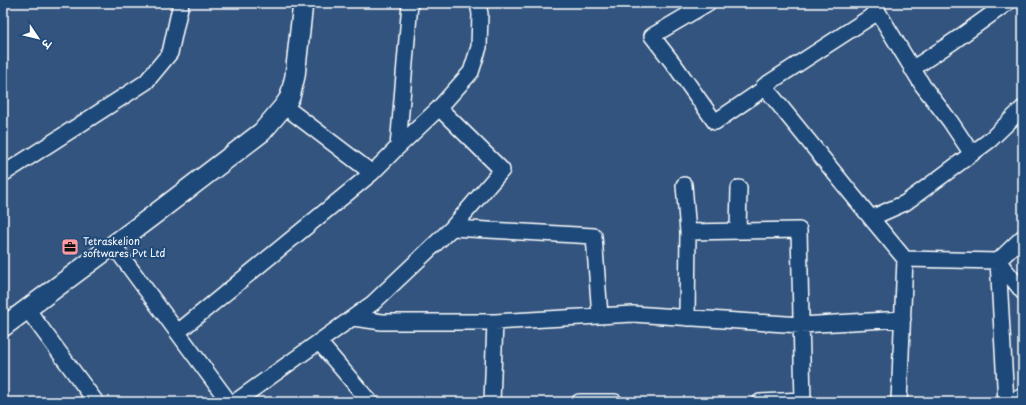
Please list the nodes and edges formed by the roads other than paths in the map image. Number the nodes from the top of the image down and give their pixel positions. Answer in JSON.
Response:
{"nodes":[{"id":1,"x":181,"y":3,"type":"edge"},
{"id":2,"x":303,"y":3,"type":"edge"},
{"id":3,"x":410,"y":3,"type":"edge"},
{"id":4,"x":478,"y":3,"type":"edge"},
{"id":5,"x":708,"y":3,"type":"edge"},
{"id":6,"x":1007,"y":3,"type":"edge"},
{"id":7,"x":875,"y":7,"type":"edge"},
{"id":8,"x":912,"y":69,"type":"junction"},
{"id":9,"x":766,"y":88,"type":"junction"},
{"id":10,"x":284,"y":106,"type":"junction"},
{"id":11,"x":439,"y":108,"type":"junction"},
{"id":12,"x":1023,"y":108,"type":"edge"},
{"id":13,"x":398,"y":147,"type":"junction"},
{"id":14,"x":972,"y":154,"type":"junction"},
{"id":15,"x":372,"y":173,"type":"junction"},
{"id":16,"x":3,"y":174,"type":"edge"},
{"id":17,"x":684,"y":185,"type":"dead end"},
{"id":18,"x":739,"y":188,"type":"dead end"},
{"id":19,"x":871,"y":218,"type":"junction"},
{"id":20,"x":452,"y":228,"type":"junction"},
{"id":21,"x":738,"y":231,"type":"junction"},
{"id":22,"x":688,"y":232,"type":"junction"},
{"id":23,"x":1023,"y":237,"type":"edge"},
{"id":24,"x":113,"y":245,"type":"junction"},
{"id":25,"x":905,"y":259,"type":"junction"},
{"id":26,"x":998,"y":261,"type":"junction"},
{"id":27,"x":1023,"y":292,"type":"edge"},
{"id":28,"x":27,"y":309,"type":"junction"},
{"id":29,"x":600,"y":316,"type":"junction"},
{"id":30,"x":353,"y":318,"type":"junction"},
{"id":31,"x":686,"y":318,"type":"junction"},
{"id":32,"x":903,"y":319,"type":"junction"},
{"id":33,"x":6,"y":320,"type":"edge"},
{"id":34,"x":495,"y":322,"type":"junction"},
{"id":35,"x":801,"y":325,"type":"junction"},
{"id":36,"x":178,"y":332,"type":"junction"},
{"id":37,"x":319,"y":342,"type":"junction"},
{"id":38,"x":1023,"y":396,"type":"edge"},
{"id":39,"x":803,"y":401,"type":"edge"},
{"id":40,"x":96,"y":402,"type":"edge"},
{"id":41,"x":229,"y":402,"type":"edge"},
{"id":42,"x":235,"y":402,"type":"edge"},
{"id":43,"x":370,"y":402,"type":"edge"},
{"id":44,"x":492,"y":402,"type":"edge"},
{"id":45,"x":579,"y":402,"type":"edge"},
{"id":46,"x":615,"y":402,"type":"edge"},
{"id":47,"x":760,"y":402,"type":"edge"},
{"id":48,"x":899,"y":402,"type":"edge"},
{"id":49,"x":1006,"y":402,"type":"edge"},
{"id":50,"x":1011,"y":402,"type":"edge"}],
"edges":[{"from":1,"to":16,"type":"street"},
{"from":2,"to":10,"type":"street"},
{"from":3,"to":13,"type":"street"},
{"from":4,"to":11,"type":"street"},
{"from":5,"to":9,"type":"street"},
{"from":6,"to":8,"type":"street"},
{"from":7,"to":8,"type":"street"},
{"from":7,"to":9,"type":"street"},
{"from":8,"to":14,"type":"street"},
{"from":9,"to":19,"type":"street"},
{"from":10,"to":15,"type":"street"},
{"from":10,"to":24,"type":"street"},
{"from":11,"to":13,"type":"street"},
{"from":11,"to":20,"type":"street"},
{"from":12,"to":14,"type":"street"},
{"from":13,"to":15,"type":"street"},
{"from":14,"to":19,"type":"street"},
{"from":15,"to":36,"type":"street"},
{"from":17,"to":22,"type":"street"},
{"from":18,"to":21,"type":"street"},
{"from":19,"to":25,"type":"street"},
{"from":20,"to":29,"type":"street"},
{"from":20,"to":30,"type":"street"},
{"from":21,"to":22,"type":"street"},
{"from":21,"to":35,"type":"street"},
{"from":22,"to":31,"type":"street"},
{"from":23,"to":26,"type":"street"},
{"from":24,"to":28,"type":"street"},
{"from":24,"to":36,"type":"street"},
{"from":25,"to":26,"type":"street"},
{"from":25,"to":32,"type":"street"},
{"from":26,"to":27,"type":"street"},
{"from":26,"to":49,"type":"street"},
{"from":28,"to":33,"type":"street"},
{"from":28,"to":40,"type":"street"},
{"from":29,"to":31,"type":"street"},
{"from":29,"to":34,"type":"street"},
{"from":30,"to":34,"type":"street"},
{"from":30,"to":37,"type":"street"},
{"from":31,"to":35,"type":"street"},
{"from":32,"to":35,"type":"street"},
{"from":32,"to":48,"type":"street"},
{"from":34,"to":44,"type":"street"},
{"from":35,"to":39,"type":"street"},
{"from":36,"to":41,"type":"street"},
{"from":37,"to":42,"type":"street"},
{"from":37,"to":43,"type":"street"},
{"from":38,"to":50,"type":"street"},
{"from":39,"to":47,"type":"street"},
{"from":45,"to":46,"type":"street"}]}
